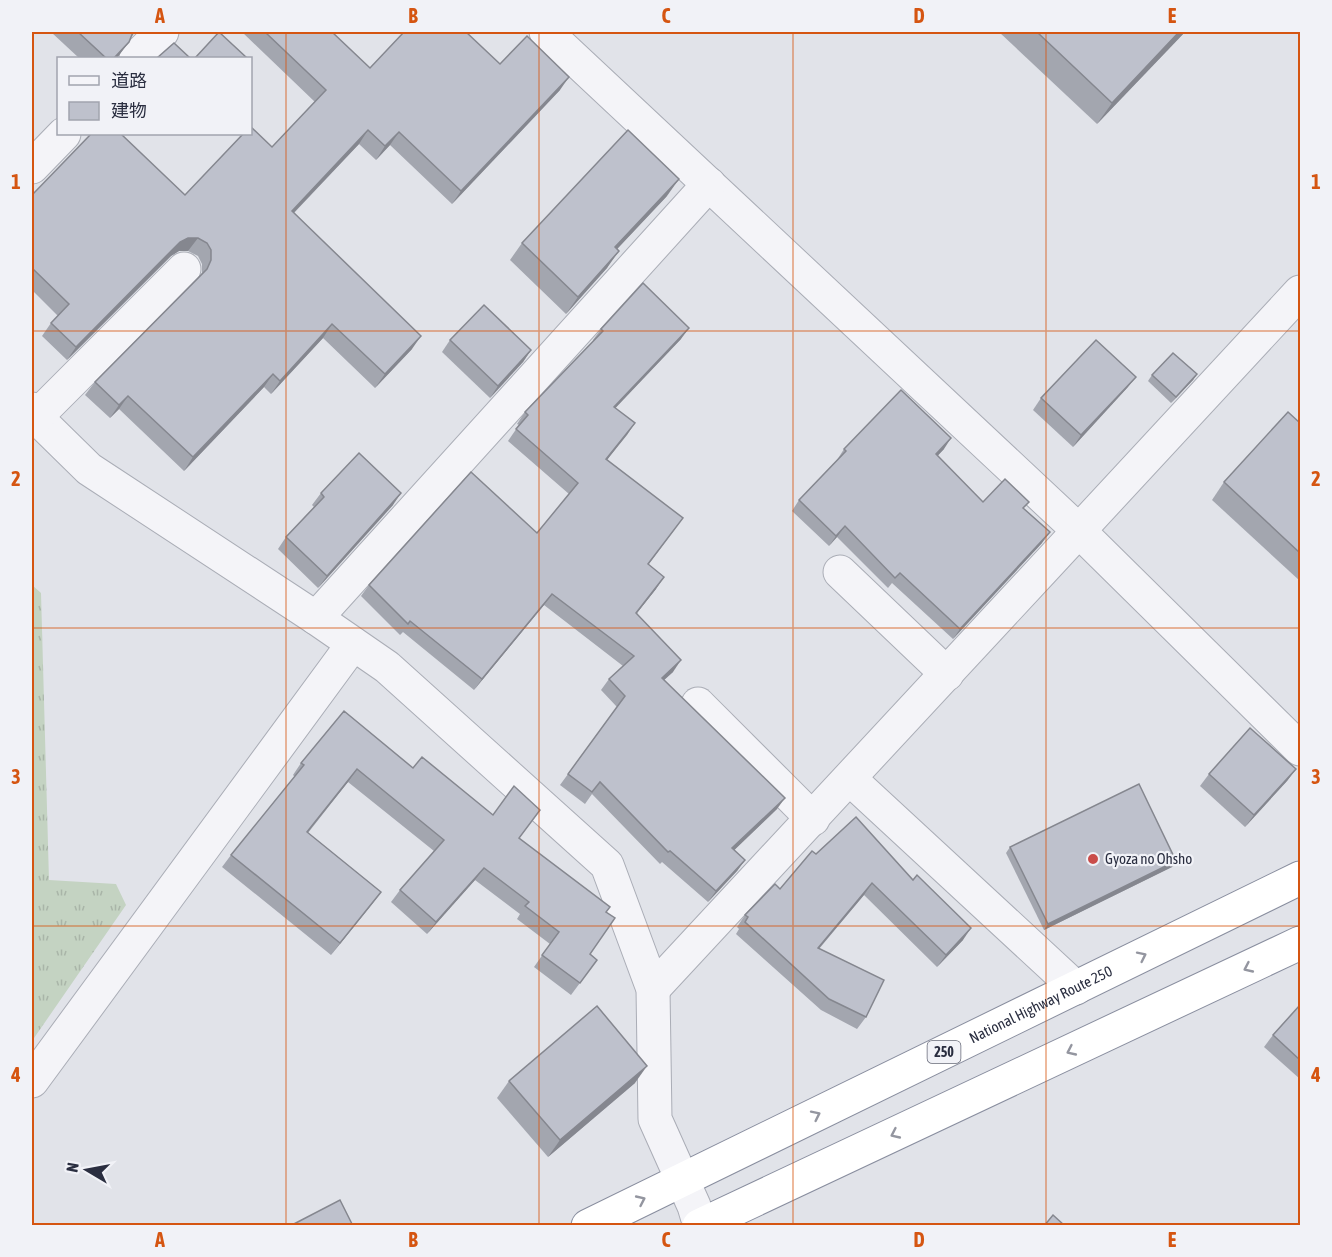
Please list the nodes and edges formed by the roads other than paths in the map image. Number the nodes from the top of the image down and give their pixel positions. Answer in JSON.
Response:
{"nodes":[{"id":1,"x":162,"y":32,"type":"edge"},
{"id":2,"x":546,"y":32,"type":"edge"},
{"id":3,"x":137,"y":57,"type":"edge"},
{"id":4,"x":63,"y":135,"type":"edge"},
{"id":5,"x":32,"y":167,"type":"edge"},
{"id":6,"x":709,"y":184,"type":"junction"},
{"id":7,"x":184,"y":269,"type":"dead end"},
{"id":8,"x":1300,"y":292,"type":"edge"},
{"id":9,"x":34,"y":413,"type":"edge"},
{"id":10,"x":1078,"y":530,"type":"junction"},
{"id":11,"x":840,"y":572,"type":"dead end"},
{"id":12,"x":316,"y":618,"type":"junction"},
{"id":13,"x":353,"y":644,"type":"junction"},
{"id":14,"x":947,"y":674,"type":"junction"},
{"id":15,"x":698,"y":704,"type":"dead end"},
{"id":16,"x":1300,"y":749,"type":"edge"},
{"id":17,"x":850,"y":779,"type":"junction"},
{"id":18,"x":813,"y":819,"type":"junction"},
{"id":19,"x":1300,"y":878,"type":"edge"},
{"id":20,"x":1300,"y":943,"type":"edge"},
{"id":21,"x":1076,"y":988,"type":"junction"},
{"id":22,"x":653,"y":989,"type":"junction"},
{"id":23,"x":32,"y":1081,"type":"edge"},
{"id":24,"x":683,"y":1180,"type":"junction"},
{"id":25,"x":700,"y":1225,"type":"edge"},
{"id":26,"x":588,"y":1226,"type":"edge"}],
"edges":[{"from":1,"to":3,"type":"street"},
{"from":2,"to":6,"type":"street"},
{"from":4,"to":5,"type":"street"},
{"from":6,"to":10,"type":"street"},
{"from":6,"to":12,"type":"street"},
{"from":7,"to":9,"type":"street"},
{"from":8,"to":10,"type":"street"},
{"from":9,"to":12,"type":"street"},
{"from":10,"to":14,"type":"street"},
{"from":10,"to":16,"type":"street"},
{"from":11,"to":14,"type":"street"},
{"from":12,"to":13,"type":"street"},
{"from":13,"to":22,"type":"street"},
{"from":13,"to":23,"type":"street"},
{"from":14,"to":17,"type":"street"},
{"from":15,"to":18,"type":"street"},
{"from":17,"to":18,"type":"street"},
{"from":17,"to":21,"type":"street"},
{"from":18,"to":22,"type":"street"},
{"from":21,"to":19,"type":"highway","name":"National Highway Route 250","number":"250","one_way":true},
{"from":20,"to":25,"type":"highway","one_way":true},
{"from":24,"to":21,"type":"highway","name":"National Highway Route 250","number":"250","one_way":true},
{"from":22,"to":24,"type":"street"},
{"from":24,"to":25,"type":"street"},
{"from":26,"to":24,"type":"highway","name":"National Highway Route 250","number":"250","one_way":true}]}
